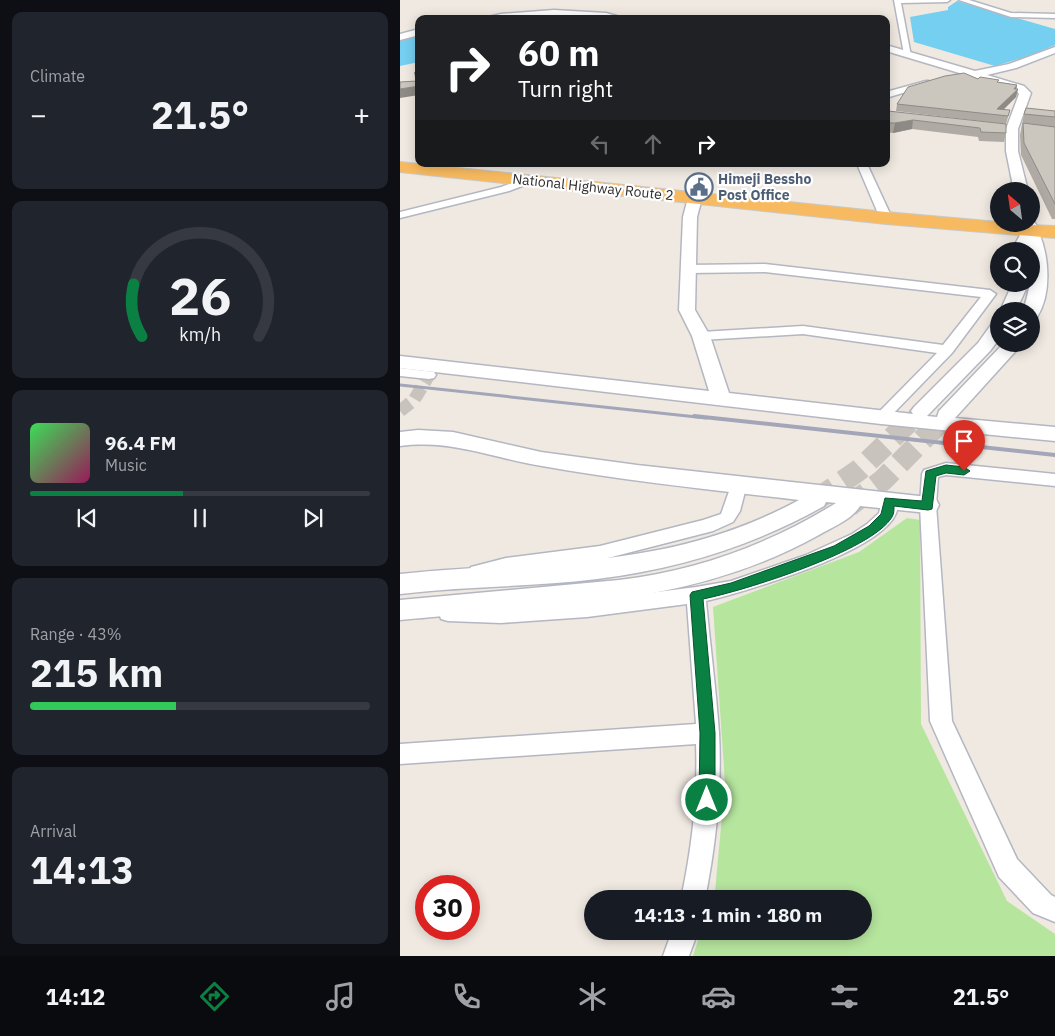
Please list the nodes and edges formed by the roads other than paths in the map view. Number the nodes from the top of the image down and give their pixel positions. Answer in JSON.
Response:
{"nodes":[{"id":1,"x":947,"y":0,"type":"edge"},
{"id":2,"x":962,"y":0,"type":"edge"},
{"id":3,"x":527,"y":15,"type":"edge"},
{"id":4,"x":602,"y":15,"type":"edge"},
{"id":5,"x":1055,"y":16,"type":"edge"},
{"id":6,"x":415,"y":33,"type":"edge"},
{"id":7,"x":400,"y":37,"type":"edge"},
{"id":8,"x":890,"y":49,"type":"edge"},
{"id":9,"x":1055,"y":50,"type":"edge"},
{"id":10,"x":908,"y":54,"type":"junction"},
{"id":11,"x":975,"y":74,"type":"junction"},
{"id":12,"x":950,"y":78,"type":"edge"},
{"id":13,"x":934,"y":80,"type":"edge"},
{"id":14,"x":890,"y":94,"type":"edge"},
{"id":15,"x":400,"y":167,"type":"edge"},
{"id":16,"x":863,"y":167,"type":"edge"},
{"id":17,"x":526,"y":181,"type":"junction"},
{"id":18,"x":1019,"y":182,"type":"edge"},
{"id":19,"x":696,"y":198,"type":"junction"},
{"id":20,"x":400,"y":216,"type":"edge"},
{"id":21,"x":886,"y":218,"type":"junction"},
{"id":22,"x":990,"y":224,"type":"edge"},
{"id":23,"x":1040,"y":229,"type":"edge"},
{"id":24,"x":1032,"y":232,"type":"edge"},
{"id":25,"x":1055,"y":232,"type":"edge"},
{"id":26,"x":689,"y":269,"type":"junction"},
{"id":27,"x":1047,"y":289,"type":"edge"},
{"id":28,"x":1038,"y":302,"type":"edge"},
{"id":29,"x":701,"y":336,"type":"junction"},
{"id":30,"x":990,"y":339,"type":"edge"},
{"id":31,"x":947,"y":350,"type":"junction"},
{"id":32,"x":1006,"y":352,"type":"edge"},
{"id":33,"x":400,"y":362,"type":"edge"},
{"id":34,"x":400,"y":372,"type":"edge"},
{"id":35,"x":429,"y":375,"type":"dead end"},
{"id":36,"x":721,"y":398,"type":"junction"},
{"id":37,"x":921,"y":411,"type":"tunnel mouth"},
{"id":38,"x":946,"y":416,"type":"tunnel mouth"},
{"id":39,"x":881,"y":418,"type":"junction"},
{"id":40,"x":1055,"y":434,"type":"edge"},
{"id":41,"x":400,"y":438,"type":"edge"},
{"id":42,"x":1055,"y":480,"type":"edge"},
{"id":43,"x":739,"y":484,"type":"junction"},
{"id":44,"x":816,"y":500,"type":"tunnel mouth"},
{"id":45,"x":889,"y":501,"type":"junction"},
{"id":46,"x":849,"y":506,"type":"tunnel mouth"},
{"id":47,"x":928,"y":506,"type":"junction"},
{"id":48,"x":446,"y":580,"type":"junction"},
{"id":49,"x":400,"y":584,"type":"edge"},
{"id":50,"x":696,"y":595,"type":"junction"},
{"id":51,"x":404,"y":610,"type":"edge"},
{"id":52,"x":708,"y":733,"type":"junction"},
{"id":53,"x":400,"y":754,"type":"edge"},
{"id":54,"x":695,"y":890,"type":"edge"},
{"id":55,"x":1055,"y":910,"type":"edge"},
{"id":56,"x":682,"y":940,"type":"edge"},
{"id":57,"x":676,"y":956,"type":"edge"}],
"edges":[{"from":1,"to":10,"type":"street"},
{"from":2,"to":5,"type":"street"},
{"from":3,"to":4,"type":"street"},
{"from":6,"to":7,"type":"street"},
{"from":8,"to":10,"type":"street"},
{"from":9,"to":11,"type":"street"},
{"from":10,"to":11,"type":"street"},
{"from":11,"to":12,"type":"street"},
{"from":11,"to":18,"type":"street"},
{"from":13,"to":14,"type":"street"},
{"from":15,"to":17,"type":"highway","name":"National Highway Route 2"},
{"from":16,"to":21,"type":"street"},
{"from":17,"to":19,"type":"highway","name":"National Highway Route 2"},
{"from":17,"to":20,"type":"street"},
{"from":19,"to":21,"type":"highway","name":"National Highway Route 2"},
{"from":19,"to":26,"type":"street"},
{"from":21,"to":22,"type":"highway","name":"National Highway Route 2"},
{"from":23,"to":25,"type":"highway","name":"National Highway Route 2"},
{"from":24,"to":27,"type":"street"},
{"from":26,"to":29,"type":"street"},
{"from":26,"to":31,"type":"street"},
{"from":27,"to":28,"type":"street"},
{"from":29,"to":31,"type":"street"},
{"from":29,"to":36,"type":"street"},
{"from":30,"to":37,"type":"street"},
{"from":31,"to":39,"type":"street"},
{"from":32,"to":38,"type":"street"},
{"from":33,"to":36,"type":"street"},
{"from":34,"to":35,"type":"street"},
{"from":36,"to":39,"type":"street"},
{"from":39,"to":40,"type":"street"},
{"from":41,"to":43,"type":"street"},
{"from":42,"to":47,"type":"street"},
{"from":43,"to":45,"type":"street"},
{"from":43,"to":48,"type":"street"},
{"from":44,"to":48,"type":"street"},
{"from":45,"to":47,"type":"street"},
{"from":45,"to":50,"type":"street"},
{"from":46,"to":51,"type":"street"},
{"from":47,"to":55,"type":"street"},
{"from":48,"to":49,"type":"street"},
{"from":50,"to":51,"type":"street"},
{"from":50,"to":52,"type":"street"},
{"from":52,"to":53,"type":"street"},
{"from":52,"to":54,"type":"street"},
{"from":56,"to":57,"type":"street"}]}
